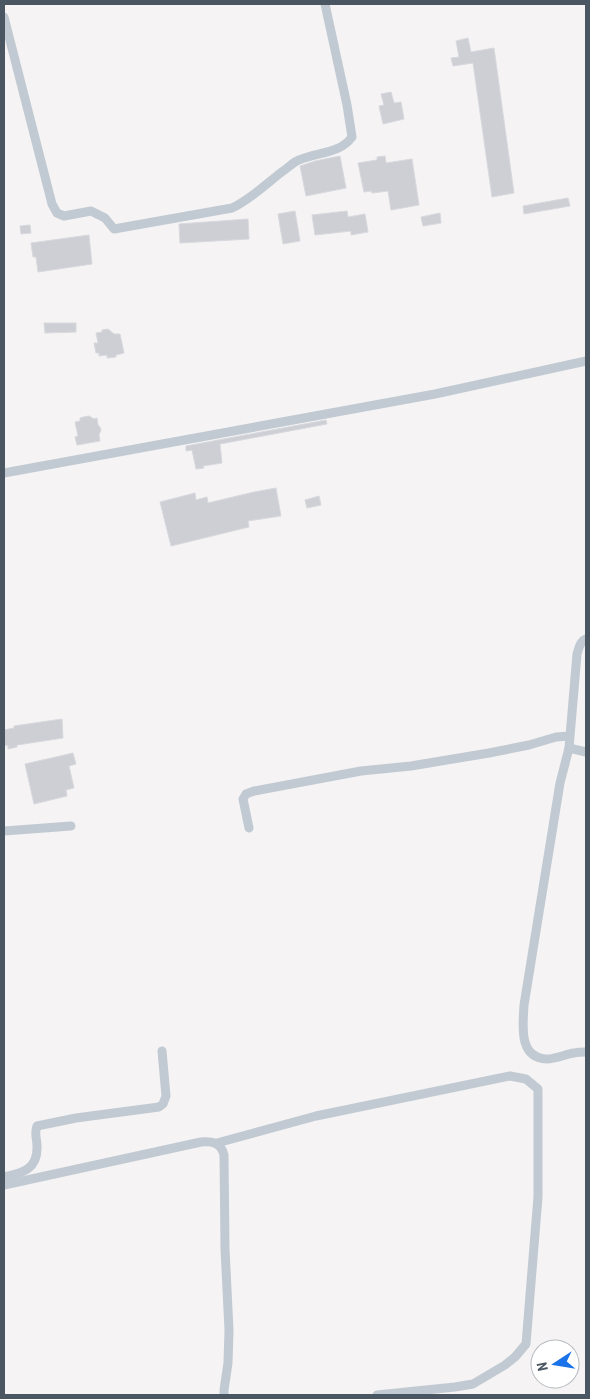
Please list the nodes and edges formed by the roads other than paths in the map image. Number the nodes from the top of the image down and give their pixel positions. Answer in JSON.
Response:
{"nodes":[{"id":1,"x":325,"y":4,"type":"edge"},
{"id":2,"x":4,"y":17,"type":"edge"},
{"id":3,"x":586,"y":361,"type":"edge"},
{"id":4,"x":4,"y":473,"type":"edge"},
{"id":5,"x":586,"y":639,"type":"edge"},
{"id":6,"x":569,"y":736,"type":"junction"},
{"id":7,"x":569,"y":748,"type":"junction"},
{"id":8,"x":586,"y":752,"type":"edge"},
{"id":9,"x":71,"y":826,"type":"dead end"},
{"id":10,"x":248,"y":828,"type":"dead end"},
{"id":11,"x":4,"y":830,"type":"edge"},
{"id":12,"x":162,"y":1050,"type":"dead end"},
{"id":13,"x":586,"y":1052,"type":"edge"},
{"id":14,"x":218,"y":1143,"type":"junction"},
{"id":15,"x":4,"y":1177,"type":"edge"},
{"id":16,"x":4,"y":1185,"type":"edge"},
{"id":17,"x":403,"y":1394,"type":"edge"},
{"id":18,"x":224,"y":1395,"type":"edge"},
{"id":19,"x":376,"y":1395,"type":"edge"}],
"edges":[{"from":1,"to":2,"type":"street"},
{"from":3,"to":4,"type":"street"},
{"from":5,"to":6,"type":"street"},
{"from":6,"to":7,"type":"street"},
{"from":6,"to":10,"type":"street"},
{"from":7,"to":8,"type":"street"},
{"from":7,"to":13,"type":"street"},
{"from":9,"to":11,"type":"street"},
{"from":12,"to":15,"type":"street"},
{"from":14,"to":16,"type":"street"},
{"from":14,"to":17,"type":"street"},
{"from":14,"to":18,"type":"street"},
{"from":17,"to":19,"type":"street"}]}
